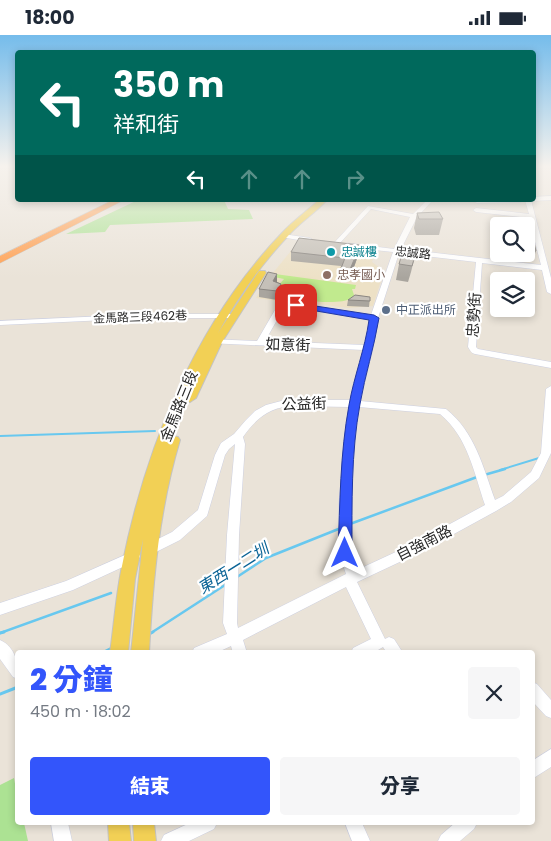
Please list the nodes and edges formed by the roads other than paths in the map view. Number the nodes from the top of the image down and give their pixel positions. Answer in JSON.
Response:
{"nodes":[{"id":1,"x":99,"y":204,"type":"edge"},
{"id":2,"x":113,"y":204,"type":"edge"},
{"id":3,"x":319,"y":204,"type":"edge"},
{"id":4,"x":328,"y":204,"type":"edge"},
{"id":5,"x":426,"y":204,"type":"edge"},
{"id":6,"x":529,"y":204,"type":"edge"},
{"id":7,"x":476,"y":210,"type":"dead end"},
{"id":8,"x":414,"y":216,"type":"junction"},
{"id":9,"x":532,"y":216,"type":"junction"},
{"id":10,"x":286,"y":237,"type":"junction"},
{"id":11,"x":321,"y":241,"type":"edge"},
{"id":12,"x":329,"y":242,"type":"edge"},
{"id":13,"x":337,"y":243,"type":"junction"},
{"id":14,"x":396,"y":252,"type":"junction"},
{"id":15,"x":0,"y":253,"type":"edge"},
{"id":16,"x":0,"y":260,"type":"edge"},
{"id":17,"x":479,"y":261,"type":"junction"},
{"id":18,"x":545,"y":268,"type":"junction"},
{"id":19,"x":551,"y":292,"type":"edge"},
{"id":20,"x":228,"y":315,"type":"junction"},
{"id":21,"x":374,"y":318,"type":"junction"},
{"id":22,"x":0,"y":323,"type":"edge"},
{"id":23,"x":212,"y":342,"type":"junction"},
{"id":24,"x":259,"y":345,"type":"junction"},
{"id":25,"x":369,"y":348,"type":"junction"},
{"id":26,"x":551,"y":365,"type":"edge"},
{"id":27,"x":551,"y":389,"type":"edge"},
{"id":28,"x":551,"y":400,"type":"edge"},
{"id":29,"x":355,"y":403,"type":"junction"},
{"id":30,"x":180,"y":411,"type":"junction"},
{"id":31,"x":238,"y":437,"type":"junction"},
{"id":32,"x":492,"y":508,"type":"junction"},
{"id":33,"x":147,"y":551,"type":"junction"},
{"id":34,"x":131,"y":557,"type":"junction"},
{"id":35,"x":351,"y":578,"type":"junction"},
{"id":36,"x":0,"y":609,"type":"edge"},
{"id":37,"x":235,"y":637,"type":"junction"},
{"id":38,"x":141,"y":642,"type":"edge"},
{"id":39,"x":388,"y":646,"type":"edge"},
{"id":40,"x":0,"y":647,"type":"edge"},
{"id":41,"x":119,"y":650,"type":"edge"},
{"id":42,"x":206,"y":650,"type":"edge"},
{"id":43,"x":239,"y":650,"type":"edge"},
{"id":44,"x":371,"y":650,"type":"edge"},
{"id":45,"x":15,"y":668,"type":"edge"},
{"id":46,"x":535,"y":692,"type":"edge"},
{"id":47,"x":551,"y":711,"type":"edge"},
{"id":48,"x":551,"y":757,"type":"edge"},
{"id":49,"x":535,"y":769,"type":"edge"},
{"id":50,"x":60,"y":825,"type":"edge"},
{"id":51,"x":119,"y":825,"type":"edge"},
{"id":52,"x":144,"y":825,"type":"edge"},
{"id":53,"x":204,"y":825,"type":"edge"},
{"id":54,"x":355,"y":825,"type":"edge"},
{"id":55,"x":466,"y":825,"type":"edge"},
{"id":56,"x":63,"y":841,"type":"edge"},
{"id":57,"x":120,"y":841,"type":"edge"},
{"id":58,"x":144,"y":841,"type":"edge"},
{"id":59,"x":170,"y":841,"type":"edge"},
{"id":60,"x":361,"y":841,"type":"edge"},
{"id":61,"x":447,"y":841,"type":"edge"}],
"edges":[{"from":1,"to":15,"type":"highway"},
{"from":2,"to":16,"type":"highway"},
{"from":3,"to":10,"type":"main road","name":"金馬路三段"},
{"from":4,"to":10,"type":"main road","name":"金馬路三段"},
{"from":5,"to":8,"type":"street"},
{"from":6,"to":9,"type":"street"},
{"from":7,"to":9,"type":"street"},
{"from":8,"to":13,"type":"street"},
{"from":8,"to":14,"type":"street"},
{"from":9,"to":18,"type":"street"},
{"from":10,"to":11,"type":"street"},
{"from":10,"to":20,"type":"main road","name":"金馬路三段"},
{"from":12,"to":13,"type":"street","name":"忠誠路"},
{"from":13,"to":14,"type":"street","name":"忠誠路"},
{"from":14,"to":17,"type":"street","name":"忠誠路"},
{"from":14,"to":21,"type":"street"},
{"from":17,"to":18,"type":"street","name":"忠誠路"},
{"from":17,"to":26,"type":"street","name":"忠勢街"},
{"from":18,"to":19,"type":"street"},
{"from":20,"to":22,"type":"street","name":"金馬路三段462巷"},
{"from":20,"to":23,"type":"main road","name":"金馬路三段"},
{"from":21,"to":24,"type":"street"},
{"from":21,"to":25,"type":"street"},
{"from":23,"to":24,"type":"street","name":"如意街"},
{"from":23,"to":30,"type":"main road","name":"金馬路三段"},
{"from":24,"to":25,"type":"street","name":"如意街"},
{"from":25,"to":29,"type":"street"},
{"from":27,"to":28,"type":"street","name":"自強南路"},
{"from":28,"to":32,"type":"street","name":"自強南路"},
{"from":29,"to":31,"type":"street","name":"公益街"},
{"from":29,"to":32,"type":"street","name":"公益街"},
{"from":29,"to":35,"type":"street"},
{"from":30,"to":33,"type":"main road","name":"金馬路三段"},
{"from":30,"to":34,"type":"main road","name":"金馬路三段"},
{"from":31,"to":33,"type":"street","name":"公益街"},
{"from":31,"to":37,"type":"street"},
{"from":32,"to":35,"type":"street","name":"自強南路"},
{"from":33,"to":34,"type":"street","name":"公益街"},
{"from":33,"to":38,"type":"main road","name":"金馬路三段"},
{"from":34,"to":36,"type":"street","name":"公益街"},
{"from":34,"to":41,"type":"main road","name":"金馬路三段"},
{"from":35,"to":37,"type":"street","name":"自強南路"},
{"from":35,"to":39,"type":"street"},
{"from":37,"to":42,"type":"street","name":"自強南路"},
{"from":37,"to":43,"type":"street"},
{"from":39,"to":44,"type":"street"},
{"from":40,"to":45,"type":"street"},
{"from":46,"to":47,"type":"street"},
{"from":48,"to":49,"type":"street"},
{"from":50,"to":56,"type":"street"},
{"from":51,"to":57,"type":"main road"},
{"from":52,"to":58,"type":"main road"},
{"from":53,"to":59,"type":"street"},
{"from":54,"to":60,"type":"street"},
{"from":55,"to":61,"type":"street"}]}
